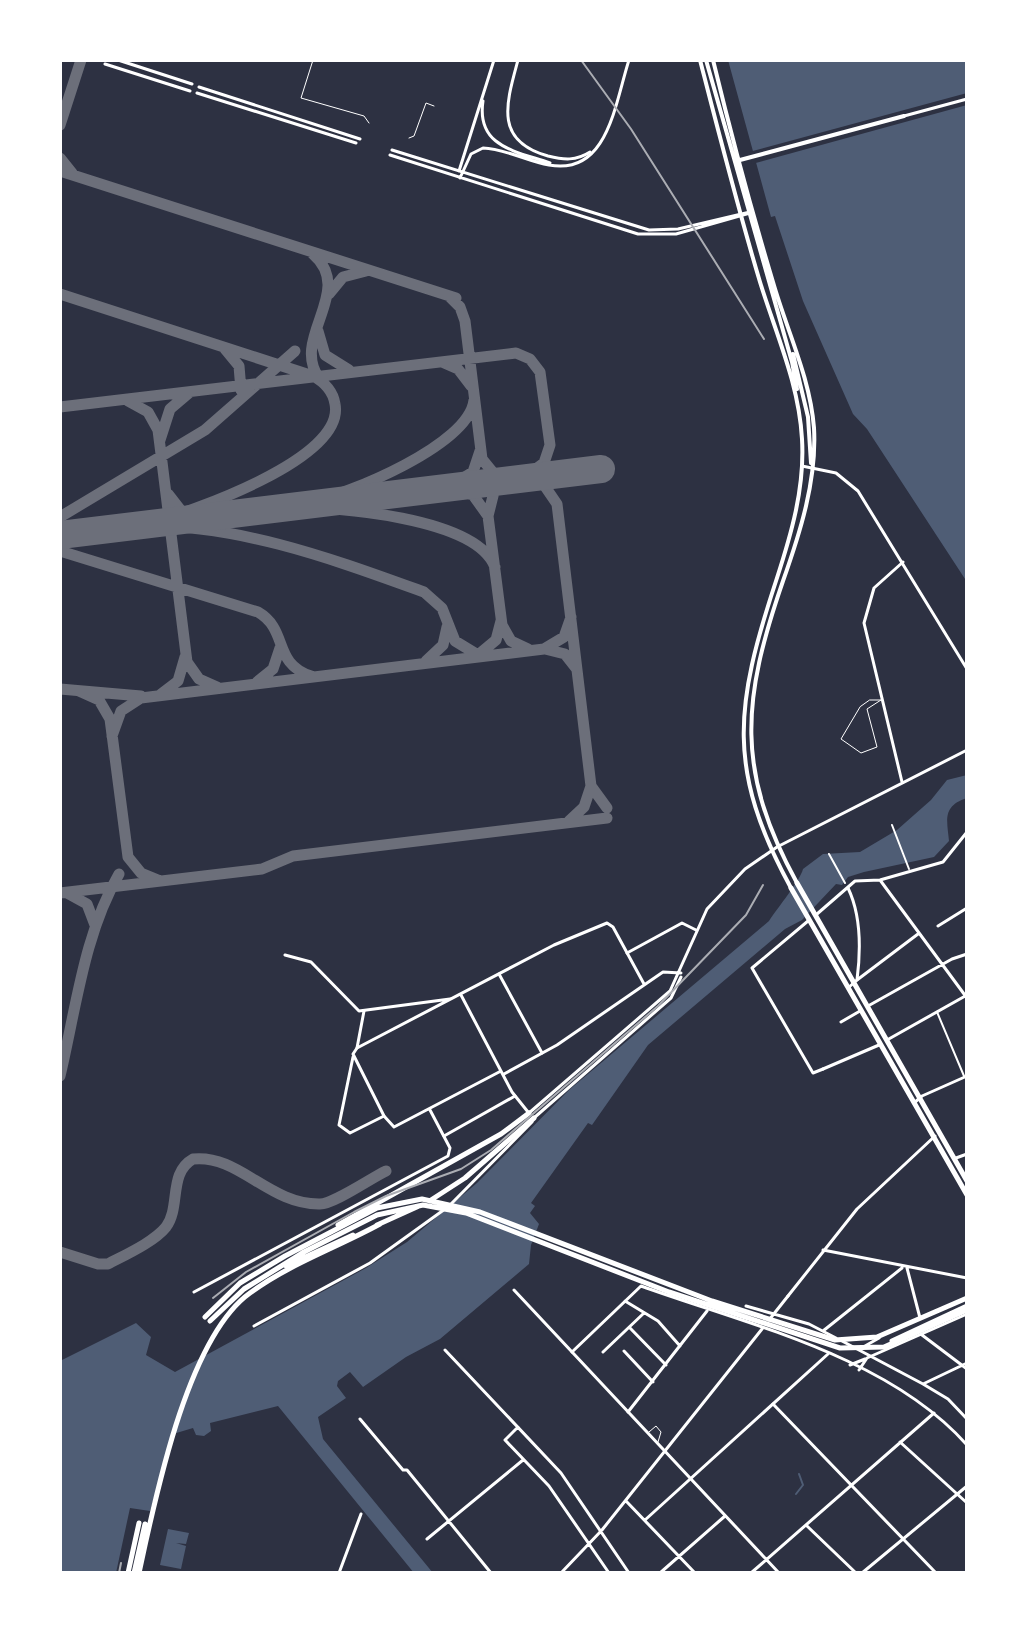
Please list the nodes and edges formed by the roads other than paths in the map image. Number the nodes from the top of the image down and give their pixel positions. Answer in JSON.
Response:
{"nodes":[{"id":1,"x":118,"y":60,"type":"edge"},
{"id":2,"x":313,"y":60,"type":"edge"},
{"id":3,"x":494,"y":60,"type":"edge"},
{"id":4,"x":518,"y":60,"type":"edge"},
{"id":5,"x":629,"y":60,"type":"edge"},
{"id":6,"x":700,"y":60,"type":"edge"},
{"id":7,"x":706,"y":60,"type":"edge"},
{"id":8,"x":713,"y":60,"type":"edge"},
{"id":9,"x":105,"y":64,"type":"dead end"},
{"id":10,"x":192,"y":84,"type":"dead end"},
{"id":11,"x":199,"y":87,"type":"dead end"},
{"id":12,"x":190,"y":91,"type":"dead end"},
{"id":13,"x":485,"y":92,"type":"junction"},
{"id":14,"x":197,"y":93,"type":"dead end"},
{"id":15,"x":967,"y":99,"type":"edge"},
{"id":16,"x":434,"y":106,"type":"dead end"},
{"id":17,"x":904,"y":116,"type":"joint"},
{"id":18,"x":369,"y":123,"type":"dead end"},
{"id":19,"x":603,"y":137,"type":"junction"},
{"id":20,"x":409,"y":138,"type":"dead end"},
{"id":21,"x":360,"y":139,"type":"dead end"},
{"id":22,"x":356,"y":143,"type":"dead end"},
{"id":23,"x":734,"y":162,"type":"junction"},
{"id":24,"x":553,"y":165,"type":"junction"},
{"id":25,"x":461,"y":171,"type":"junction"},
{"id":26,"x":460,"y":178,"type":"junction"},
{"id":27,"x":753,"y":211,"type":"junction"},
{"id":28,"x":741,"y":214,"type":"junction"},
{"id":29,"x":783,"y":329,"type":"junction"},
{"id":30,"x":798,"y":403,"type":"junction"},
{"id":31,"x":802,"y":466,"type":"junction"},
{"id":32,"x":811,"y":466,"type":"junction"},
{"id":33,"x":903,"y":562,"type":"junction"},
{"id":34,"x":967,"y":669,"type":"edge"},
{"id":35,"x":881,"y":700,"type":"junction"},
{"id":36,"x":967,"y":750,"type":"edge"},
{"id":37,"x":903,"y":783,"type":"junction"},
{"id":38,"x":858,"y":805,"type":"junction"},
{"id":39,"x":860,"y":811,"type":"dead end"},
{"id":40,"x":892,"y":825,"type":"dead end"},
{"id":41,"x":967,"y":832,"type":"edge"},
{"id":42,"x":777,"y":847,"type":"junction"},
{"id":43,"x":771,"y":851,"type":"junction"},
{"id":44,"x":829,"y":854,"type":"dead end"},
{"id":45,"x":909,"y":869,"type":"dead end"},
{"id":46,"x":880,"y":880,"type":"junction"},
{"id":47,"x":797,"y":883,"type":"joint"},
{"id":48,"x":846,"y":886,"type":"junction"},
{"id":49,"x":791,"y":888,"type":"joint"},
{"id":50,"x":967,"y":908,"type":"edge"},
{"id":51,"x":811,"y":916,"type":"junction"},
{"id":52,"x":938,"y":926,"type":"dead end"},
{"id":53,"x":696,"y":930,"type":"junction"},
{"id":54,"x":919,"y":933,"type":"junction"},
{"id":55,"x":627,"y":953,"type":"junction"},
{"id":56,"x":967,"y":954,"type":"edge"},
{"id":57,"x":285,"y":955,"type":"dead end"},
{"id":58,"x":943,"y":965,"type":"junction"},
{"id":59,"x":681,"y":973,"type":"junction"},
{"id":60,"x":499,"y":974,"type":"junction"},
{"id":61,"x":644,"y":984,"type":"junction"},
{"id":62,"x":853,"y":984,"type":"junction"},
{"id":63,"x":461,"y":995,"type":"junction"},
{"id":64,"x":966,"y":996,"type":"edge"},
{"id":65,"x":453,"y":999,"type":"junction"},
{"id":66,"x":867,"y":1007,"type":"junction"},
{"id":67,"x":364,"y":1011,"type":"junction"},
{"id":68,"x":860,"y":1011,"type":"junction"},
{"id":69,"x":937,"y":1012,"type":"junction"},
{"id":70,"x":841,"y":1022,"type":"dead end"},
{"id":71,"x":882,"y":1043,"type":"junction"},
{"id":72,"x":357,"y":1048,"type":"junction"},
{"id":73,"x":542,"y":1053,"type":"junction"},
{"id":74,"x":353,"y":1057,"type":"junction"},
{"id":75,"x":502,"y":1073,"type":"junction"},
{"id":76,"x":966,"y":1077,"type":"edge"},
{"id":77,"x":967,"y":1083,"type":"edge"},
{"id":78,"x":515,"y":1096,"type":"junction"},
{"id":79,"x":918,"y":1098,"type":"junction"},
{"id":80,"x":914,"y":1107,"type":"junction"},
{"id":81,"x":429,"y":1109,"type":"junction"},
{"id":82,"x":529,"y":1113,"type":"junction"},
{"id":83,"x":384,"y":1116,"type":"junction"},
{"id":84,"x":534,"y":1118,"type":"junction"},
{"id":85,"x":938,"y":1134,"type":"junction"},
{"id":86,"x":444,"y":1136,"type":"junction"},
{"id":87,"x":932,"y":1138,"type":"junction"},
{"id":88,"x":967,"y":1154,"type":"edge"},
{"id":89,"x":953,"y":1159,"type":"junction"},
{"id":90,"x":967,"y":1181,"type":"edge"},
{"id":91,"x":967,"y":1195,"type":"edge"},
{"id":92,"x":385,"y":1208,"type":"junction"},
{"id":93,"x":380,"y":1224,"type":"junction"},
{"id":94,"x":310,"y":1243,"type":"junction"},
{"id":95,"x":823,"y":1250,"type":"junction"},
{"id":96,"x":905,"y":1268,"type":"junction"},
{"id":97,"x":967,"y":1278,"type":"edge"},
{"id":98,"x":256,"y":1281,"type":"junction"},
{"id":99,"x":514,"y":1290,"type":"dead end"},
{"id":100,"x":194,"y":1292,"type":"dead end"},
{"id":101,"x":625,"y":1301,"type":"junction"},
{"id":102,"x":967,"y":1304,"type":"edge"},
{"id":103,"x":746,"y":1306,"type":"dead end"},
{"id":104,"x":708,"y":1310,"type":"junction"},
{"id":105,"x":644,"y":1313,"type":"junction"},
{"id":106,"x":775,"y":1313,"type":"junction"},
{"id":107,"x":920,"y":1318,"type":"junction"},
{"id":108,"x":254,"y":1326,"type":"dead end"},
{"id":109,"x":629,"y":1327,"type":"junction"},
{"id":110,"x":763,"y":1328,"type":"junction"},
{"id":111,"x":919,"y":1329,"type":"junction"},
{"id":112,"x":823,"y":1331,"type":"junction"},
{"id":113,"x":845,"y":1345,"type":"junction"},
{"id":114,"x":680,"y":1346,"type":"junction"},
{"id":115,"x":858,"y":1349,"type":"junction"},
{"id":116,"x":445,"y":1350,"type":"dead end"},
{"id":117,"x":624,"y":1351,"type":"dead end"},
{"id":118,"x":572,"y":1352,"type":"junction"},
{"id":119,"x":603,"y":1352,"type":"dead end"},
{"id":120,"x":828,"y":1354,"type":"junction"},
{"id":121,"x":869,"y":1358,"type":"junction"},
{"id":122,"x":666,"y":1365,"type":"junction"},
{"id":123,"x":850,"y":1365,"type":"junction"},
{"id":124,"x":965,"y":1366,"type":"edge"},
{"id":125,"x":859,"y":1370,"type":"junction"},
{"id":126,"x":653,"y":1382,"type":"junction"},
{"id":127,"x":923,"y":1384,"type":"junction"},
{"id":128,"x":773,"y":1404,"type":"junction"},
{"id":129,"x":628,"y":1412,"type":"junction"},
{"id":130,"x":934,"y":1413,"type":"junction"},
{"id":131,"x":360,"y":1419,"type":"dead end"},
{"id":132,"x":967,"y":1419,"type":"edge"},
{"id":133,"x":517,"y":1428,"type":"junction"},
{"id":134,"x":647,"y":1433,"type":"junction"},
{"id":135,"x":900,"y":1442,"type":"junction"},
{"id":136,"x":657,"y":1443,"type":"junction"},
{"id":137,"x":967,"y":1445,"type":"edge"},
{"id":138,"x":664,"y":1451,"type":"junction"},
{"id":139,"x":523,"y":1460,"type":"junction"},
{"id":140,"x":690,"y":1479,"type":"junction"},
{"id":141,"x":851,"y":1486,"type":"junction"},
{"id":142,"x":967,"y":1486,"type":"edge"},
{"id":143,"x":957,"y":1494,"type":"junction"},
{"id":144,"x":626,"y":1501,"type":"junction"},
{"id":145,"x":967,"y":1503,"type":"edge"},
{"id":146,"x":361,"y":1514,"type":"dead end"},
{"id":147,"x":725,"y":1516,"type":"junction"},
{"id":148,"x":449,"y":1520,"type":"junction"},
{"id":149,"x":645,"y":1520,"type":"junction"},
{"id":150,"x":806,"y":1525,"type":"junction"},
{"id":151,"x":602,"y":1530,"type":"junction"},
{"id":152,"x":427,"y":1539,"type":"dead end"},
{"id":153,"x":903,"y":1539,"type":"junction"},
{"id":154,"x":592,"y":1543,"type":"junction"},
{"id":155,"x":679,"y":1557,"type":"junction"},
{"id":156,"x":766,"y":1560,"type":"junction"},
{"id":157,"x":128,"y":1573,"type":"edge"},
{"id":158,"x":137,"y":1573,"type":"edge"},
{"id":159,"x":339,"y":1573,"type":"edge"},
{"id":160,"x":491,"y":1573,"type":"edge"},
{"id":161,"x":561,"y":1573,"type":"edge"},
{"id":162,"x":609,"y":1573,"type":"edge"},
{"id":163,"x":629,"y":1573,"type":"edge"},
{"id":164,"x":660,"y":1573,"type":"edge"},
{"id":165,"x":695,"y":1573,"type":"edge"},
{"id":166,"x":751,"y":1573,"type":"edge"},
{"id":167,"x":779,"y":1573,"type":"edge"},
{"id":168,"x":856,"y":1573,"type":"edge"},
{"id":169,"x":862,"y":1573,"type":"edge"},
{"id":170,"x":936,"y":1573,"type":"edge"}],
"edges":[{"from":1,"to":10,"type":"street"},
{"from":2,"to":18,"type":"lane"},
{"from":3,"to":13,"type":"street"},
{"from":4,"to":19,"type":"street"},
{"from":5,"to":19,"type":"street"},
{"from":6,"to":28,"type":"main road"},
{"from":7,"to":23,"type":"main road"},
{"from":8,"to":27,"type":"main road"},
{"from":9,"to":12,"type":"street"},
{"from":11,"to":21,"type":"street"},
{"from":13,"to":24,"type":"street"},
{"from":13,"to":25,"type":"street"},
{"from":14,"to":22,"type":"street"},
{"from":15,"to":17,"type":"street"},
{"from":16,"to":20,"type":"lane"},
{"from":17,"to":23,"type":"main road"},
{"from":19,"to":24,"type":"street"},
{"from":23,"to":29,"type":"main road"},
{"from":24,"to":25,"type":"street"},
{"from":25,"to":26,"type":"street"},
{"from":25,"to":26,"type":"street"},
{"from":25,"to":28,"type":"street"},
{"from":26,"to":28,"type":"street"},
{"from":27,"to":28,"type":"street"},
{"from":27,"to":32,"type":"main road"},
{"from":28,"to":30,"type":"main road"},
{"from":29,"to":30,"type":"main road"},
{"from":29,"to":32,"type":"main road"},
{"from":30,"to":31,"type":"main road"},
{"from":31,"to":32,"type":"street"},
{"from":31,"to":43,"type":"main road"},
{"from":32,"to":33,"type":"street"},
{"from":32,"to":42,"type":"main road"},
{"from":33,"to":34,"type":"street"},
{"from":33,"to":35,"type":"street"},
{"from":35,"to":35,"type":"lane"},
{"from":35,"to":37,"type":"street"},
{"from":36,"to":37,"type":"street"},
{"from":37,"to":38,"type":"street"},
{"from":38,"to":39,"type":"lane"},
{"from":38,"to":42,"type":"street"},
{"from":40,"to":45,"type":"street"},
{"from":41,"to":46,"type":"street"},
{"from":42,"to":43,"type":"street"},
{"from":42,"to":47,"type":"main road"},
{"from":43,"to":49,"type":"main road"},
{"from":43,"to":53,"type":"street"},
{"from":44,"to":48,"type":"street"},
{"from":46,"to":48,"type":"street"},
{"from":46,"to":54,"type":"street"},
{"from":47,"to":51,"type":"highway"},
{"from":48,"to":51,"type":"street"},
{"from":48,"to":62,"type":"street"},
{"from":49,"to":51,"type":"highway"},
{"from":50,"to":52,"type":"street"},
{"from":51,"to":62,"type":"highway"},
{"from":51,"to":71,"type":"street"},
{"from":53,"to":55,"type":"street"},
{"from":53,"to":59,"type":"street"},
{"from":54,"to":58,"type":"street"},
{"from":54,"to":62,"type":"street"},
{"from":55,"to":60,"type":"street"},
{"from":55,"to":61,"type":"street"},
{"from":56,"to":58,"type":"street"},
{"from":57,"to":67,"type":"street"},
{"from":58,"to":64,"type":"street"},
{"from":58,"to":66,"type":"street"},
{"from":59,"to":61,"type":"street"},
{"from":59,"to":82,"type":"street"},
{"from":59,"to":84,"type":"street"},
{"from":60,"to":63,"type":"street"},
{"from":60,"to":73,"type":"street"},
{"from":61,"to":73,"type":"street"},
{"from":62,"to":66,"type":"highway"},
{"from":62,"to":68,"type":"highway"},
{"from":63,"to":65,"type":"street"},
{"from":63,"to":75,"type":"street"},
{"from":64,"to":69,"type":"street"},
{"from":65,"to":67,"type":"street"},
{"from":65,"to":72,"type":"street"},
{"from":66,"to":71,"type":"highway"},
{"from":67,"to":72,"type":"street"},
{"from":68,"to":70,"type":"street"},
{"from":68,"to":71,"type":"highway"},
{"from":69,"to":71,"type":"street"},
{"from":69,"to":76,"type":"street"},
{"from":71,"to":79,"type":"highway"},
{"from":71,"to":80,"type":"highway"},
{"from":72,"to":74,"type":"street"},
{"from":73,"to":75,"type":"street"},
{"from":74,"to":83,"type":"street"},
{"from":74,"to":83,"type":"street"},
{"from":75,"to":78,"type":"street"},
{"from":75,"to":81,"type":"street"},
{"from":76,"to":77,"type":"street"},
{"from":76,"to":79,"type":"street"},
{"from":78,"to":82,"type":"street"},
{"from":78,"to":86,"type":"street"},
{"from":79,"to":80,"type":"street"},
{"from":79,"to":85,"type":"highway"},
{"from":80,"to":87,"type":"highway"},
{"from":81,"to":83,"type":"street"},
{"from":81,"to":86,"type":"street"},
{"from":82,"to":84,"type":"street"},
{"from":82,"to":94,"type":"highway"},
{"from":84,"to":93,"type":"highway"},
{"from":84,"to":108,"type":"street"},
{"from":85,"to":87,"type":"street"},
{"from":85,"to":89,"type":"highway"},
{"from":86,"to":100,"type":"street"},
{"from":87,"to":91,"type":"highway"},
{"from":87,"to":95,"type":"street"},
{"from":88,"to":89,"type":"street"},
{"from":89,"to":90,"type":"highway"},
{"from":92,"to":94,"type":"highway"},
{"from":92,"to":98,"type":"highway"},
{"from":92,"to":113,"type":"highway"},
{"from":93,"to":98,"type":"highway"},
{"from":93,"to":158,"type":"highway"},
{"from":94,"to":98,"type":"highway"},
{"from":95,"to":96,"type":"street"},
{"from":95,"to":106,"type":"street"},
{"from":96,"to":97,"type":"street"},
{"from":96,"to":107,"type":"street"},
{"from":96,"to":112,"type":"street"},
{"from":99,"to":118,"type":"street"},
{"from":101,"to":104,"type":"street"},
{"from":101,"to":105,"type":"street"},
{"from":101,"to":118,"type":"street"},
{"from":102,"to":107,"type":"street"},
{"from":102,"to":111,"type":"highway"},
{"from":102,"to":111,"type":"street"},
{"from":102,"to":113,"type":"highway"},
{"from":102,"to":113,"type":"highway"},
{"from":103,"to":106,"type":"street"},
{"from":104,"to":110,"type":"street"},
{"from":104,"to":114,"type":"street"},
{"from":105,"to":109,"type":"street"},
{"from":105,"to":114,"type":"street"},
{"from":106,"to":110,"type":"street"},
{"from":106,"to":112,"type":"street"},
{"from":107,"to":115,"type":"street"},
{"from":109,"to":119,"type":"street"},
{"from":109,"to":122,"type":"street"},
{"from":110,"to":120,"type":"street"},
{"from":110,"to":138,"type":"street"},
{"from":111,"to":113,"type":"highway"},
{"from":111,"to":121,"type":"street"},
{"from":111,"to":124,"type":"street"},
{"from":112,"to":115,"type":"street"},
{"from":114,"to":122,"type":"street"},
{"from":115,"to":121,"type":"street"},
{"from":116,"to":133,"type":"street"},
{"from":117,"to":126,"type":"street"},
{"from":118,"to":129,"type":"street"},
{"from":120,"to":123,"type":"street"},
{"from":120,"to":128,"type":"street"},
{"from":121,"to":123,"type":"street"},
{"from":121,"to":125,"type":"street"},
{"from":121,"to":127,"type":"street"},
{"from":122,"to":126,"type":"street"},
{"from":123,"to":125,"type":"street"},
{"from":124,"to":127,"type":"street"},
{"from":125,"to":130,"type":"street"},
{"from":126,"to":129,"type":"street"},
{"from":127,"to":132,"type":"street"},
{"from":128,"to":140,"type":"street"},
{"from":128,"to":141,"type":"street"},
{"from":129,"to":134,"type":"street"},
{"from":130,"to":135,"type":"street"},
{"from":130,"to":137,"type":"street"},
{"from":131,"to":148,"type":"street"},
{"from":133,"to":139,"type":"street"},
{"from":133,"to":151,"type":"street"},
{"from":134,"to":136,"type":"street"},
{"from":134,"to":136,"type":"lane"},
{"from":135,"to":141,"type":"street"},
{"from":135,"to":143,"type":"street"},
{"from":136,"to":138,"type":"street"},
{"from":138,"to":140,"type":"street"},
{"from":138,"to":144,"type":"street"},
{"from":139,"to":148,"type":"street"},
{"from":139,"to":154,"type":"street"},
{"from":140,"to":147,"type":"street"},
{"from":140,"to":149,"type":"street"},
{"from":141,"to":150,"type":"street"},
{"from":141,"to":153,"type":"street"},
{"from":142,"to":143,"type":"street"},
{"from":143,"to":145,"type":"street"},
{"from":143,"to":153,"type":"street"},
{"from":144,"to":149,"type":"street"},
{"from":144,"to":151,"type":"street"},
{"from":146,"to":159,"type":"street"},
{"from":147,"to":155,"type":"street"},
{"from":147,"to":156,"type":"street"},
{"from":148,"to":152,"type":"street"},
{"from":148,"to":160,"type":"street"},
{"from":149,"to":155,"type":"street"},
{"from":150,"to":156,"type":"street"},
{"from":150,"to":168,"type":"street"},
{"from":151,"to":154,"type":"street"},
{"from":151,"to":163,"type":"street"},
{"from":153,"to":169,"type":"street"},
{"from":153,"to":170,"type":"street"},
{"from":154,"to":161,"type":"street"},
{"from":154,"to":162,"type":"street"},
{"from":155,"to":164,"type":"street"},
{"from":155,"to":165,"type":"street"},
{"from":156,"to":166,"type":"street"},
{"from":156,"to":167,"type":"street"},
{"from":157,"to":158,"type":"highway"}]}
